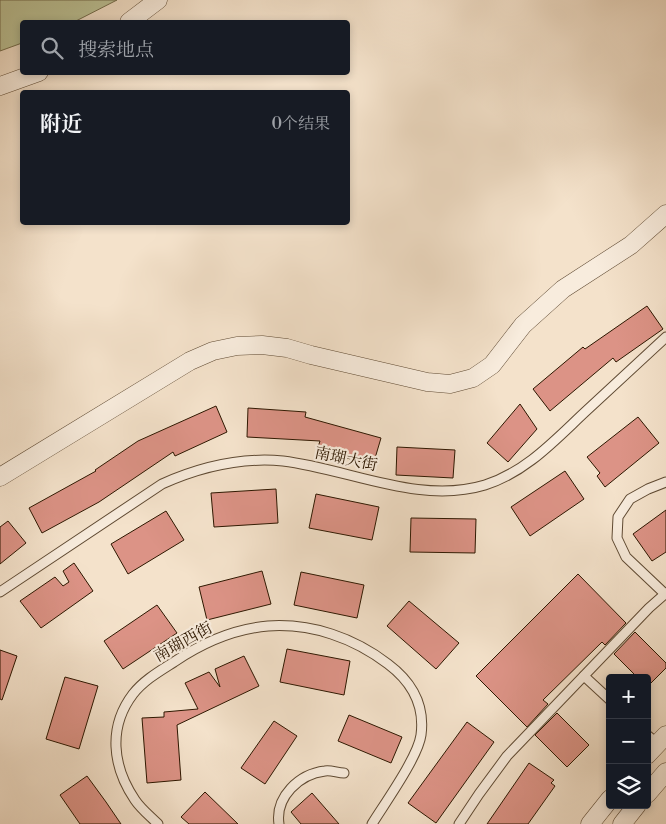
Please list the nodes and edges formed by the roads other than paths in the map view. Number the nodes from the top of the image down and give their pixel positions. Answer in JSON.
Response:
{"nodes":[{"id":1,"x":158,"y":0,"type":"edge"},
{"id":2,"x":132,"y":20,"type":"edge"},
{"id":3,"x":30,"y":75,"type":"edge"},
{"id":4,"x":0,"y":86,"type":"edge"},
{"id":5,"x":666,"y":214,"type":"edge"},
{"id":6,"x":666,"y":337,"type":"edge"},
{"id":7,"x":0,"y":478,"type":"edge"},
{"id":8,"x":666,"y":482,"type":"edge"},
{"id":9,"x":0,"y":592,"type":"edge"},
{"id":10,"x":666,"y":593,"type":"edge"},
{"id":11,"x":584,"y":676,"type":"junction"},
{"id":12,"x":606,"y":696,"type":"edge"},
{"id":13,"x":666,"y":772,"type":"edge"},
{"id":14,"x":344,"y":773,"type":"dead end"},
{"id":15,"x":651,"y":789,"type":"edge"},
{"id":16,"x":606,"y":803,"type":"edge"},
{"id":17,"x":634,"y":809,"type":"edge"},
{"id":18,"x":158,"y":824,"type":"edge"},
{"id":19,"x":279,"y":824,"type":"edge"},
{"id":20,"x":372,"y":824,"type":"edge"},
{"id":21,"x":459,"y":824,"type":"edge"},
{"id":22,"x":590,"y":824,"type":"edge"},
{"id":23,"x":622,"y":824,"type":"edge"}],
"edges":[{"from":1,"to":2,"type":"street"},
{"from":3,"to":4,"type":"street"},
{"from":5,"to":7,"type":"street"},
{"from":6,"to":9,"type":"lane","name":"南瑚大街"},
{"from":8,"to":10,"type":"lane"},
{"from":10,"to":11,"type":"lane"},
{"from":11,"to":12,"type":"lane"},
{"from":11,"to":21,"type":"lane"},
{"from":13,"to":15,"type":"street"},
{"from":14,"to":19,"type":"lane"},
{"from":16,"to":22,"type":"street"},
{"from":17,"to":23,"type":"street"},
{"from":18,"to":20,"type":"lane","name":"南瑚西街"}]}
